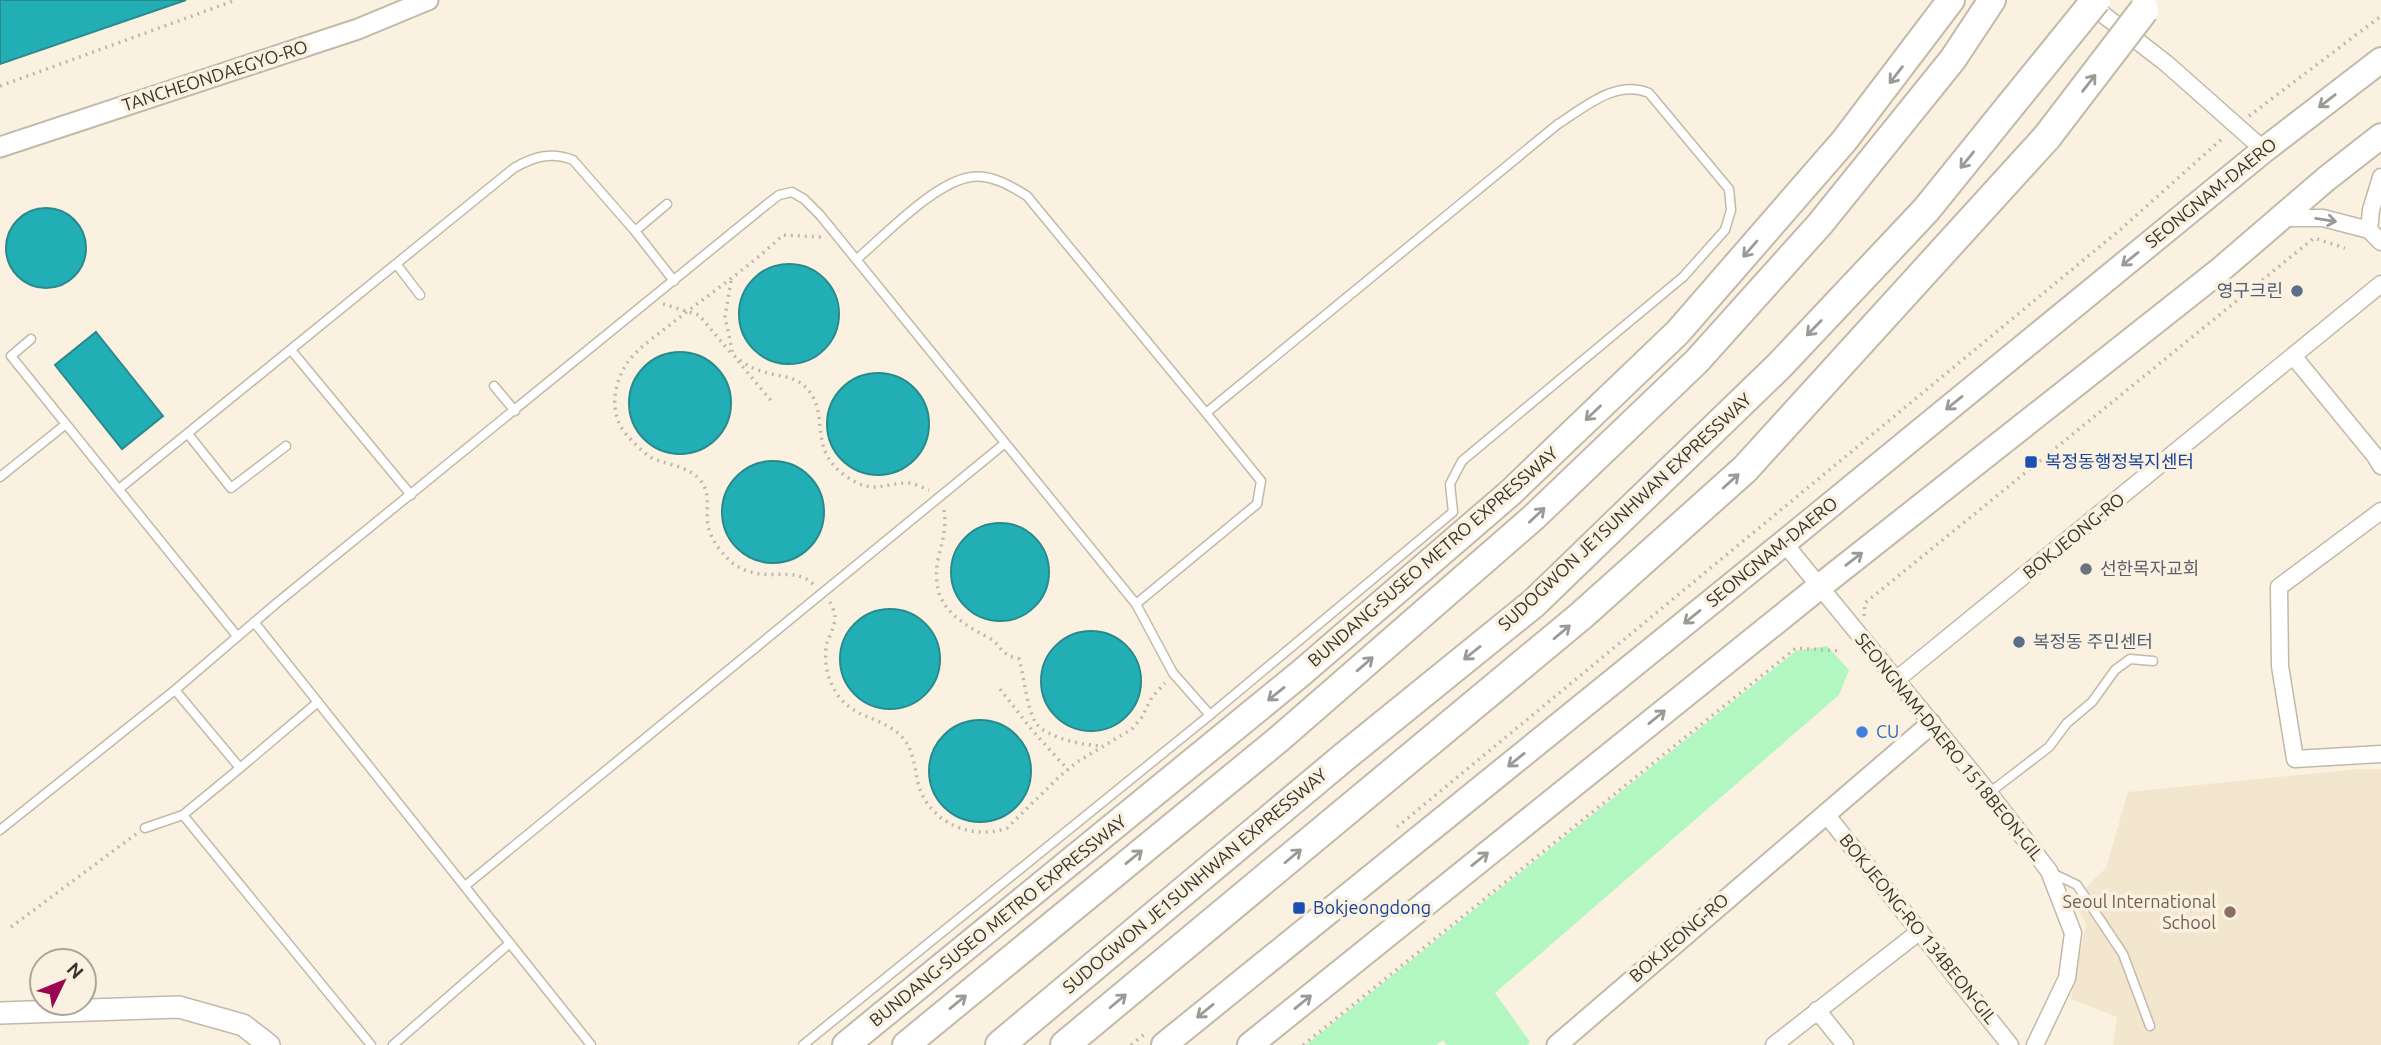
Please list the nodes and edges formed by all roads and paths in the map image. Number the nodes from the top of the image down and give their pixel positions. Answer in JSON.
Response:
{"nodes":[{"id":1,"x":236,"y":0,"type":"edge"},
{"id":2,"x":428,"y":0,"type":"edge"},
{"id":3,"x":1945,"y":0,"type":"edge"},
{"id":4,"x":1951,"y":0,"type":"edge"},
{"id":5,"x":1992,"y":0,"type":"edge"},
{"id":6,"x":2003,"y":0,"type":"edge"},
{"id":7,"x":2085,"y":0,"type":"edge"},
{"id":8,"x":2096,"y":0,"type":"edge"},
{"id":9,"x":2149,"y":5,"type":"edge"},
{"id":10,"x":2381,"y":16,"type":"edge"},
{"id":11,"x":1926,"y":36,"type":"junction"},
{"id":12,"x":1953,"y":59,"type":"junction"},
{"id":13,"x":2381,"y":60,"type":"edge"},
{"id":14,"x":0,"y":86,"type":"edge"},
{"id":15,"x":2237,"y":125,"type":"junction"},
{"id":16,"x":2381,"y":136,"type":"edge"},
{"id":17,"x":0,"y":147,"type":"edge"},
{"id":18,"x":2264,"y":150,"type":"junction"},
{"id":19,"x":2381,"y":177,"type":"edge"},
{"id":20,"x":667,"y":204,"type":"dead end"},
{"id":21,"x":2282,"y":218,"type":"junction"},
{"id":22,"x":2369,"y":230,"type":"junction"},
{"id":23,"x":635,"y":231,"type":"junction"},
{"id":24,"x":2381,"y":242,"type":"edge"},
{"id":25,"x":2346,"y":247,"type":"dead end"},
{"id":26,"x":857,"y":259,"type":"junction"},
{"id":27,"x":397,"y":265,"type":"junction"},
{"id":28,"x":674,"y":281,"type":"junction"},
{"id":29,"x":2381,"y":284,"type":"edge"},
{"id":30,"x":420,"y":295,"type":"dead end"},
{"id":31,"x":650,"y":300,"type":"junction"},
{"id":32,"x":31,"y":340,"type":"dead end"},
{"id":33,"x":291,"y":349,"type":"junction"},
{"id":34,"x":2294,"y":357,"type":"junction"},
{"id":35,"x":494,"y":386,"type":"dead end"},
{"id":36,"x":773,"y":402,"type":"dead end"},
{"id":37,"x":515,"y":411,"type":"junction"},
{"id":38,"x":1206,"y":413,"type":"junction"},
{"id":39,"x":66,"y":424,"type":"junction"},
{"id":40,"x":188,"y":434,"type":"junction"},
{"id":41,"x":1004,"y":444,"type":"junction"},
{"id":42,"x":286,"y":446,"type":"dead end"},
{"id":43,"x":2381,"y":466,"type":"edge"},
{"id":44,"x":0,"y":477,"type":"edge"},
{"id":45,"x":119,"y":489,"type":"junction"},
{"id":46,"x":411,"y":495,"type":"junction"},
{"id":47,"x":2381,"y":511,"type":"edge"},
{"id":48,"x":1783,"y":544,"type":"junction"},
{"id":49,"x":1819,"y":587,"type":"junction"},
{"id":50,"x":1136,"y":604,"type":"junction"},
{"id":51,"x":1863,"y":617,"type":"dead end"},
{"id":52,"x":254,"y":622,"type":"junction"},
{"id":53,"x":237,"y":636,"type":"junction"},
{"id":54,"x":1839,"y":651,"type":"dead end"},
{"id":55,"x":2153,"y":661,"type":"dead end"},
{"id":56,"x":1896,"y":680,"type":"junction"},
{"id":57,"x":1000,"y":689,"type":"dead end"},
{"id":58,"x":175,"y":690,"type":"junction"},
{"id":59,"x":318,"y":702,"type":"junction"},
{"id":60,"x":1210,"y":716,"type":"junction"},
{"id":61,"x":1931,"y":724,"type":"junction"},
{"id":62,"x":1037,"y":725,"type":"dead end"},
{"id":63,"x":1032,"y":730,"type":"junction"},
{"id":64,"x":2381,"y":754,"type":"edge"},
{"id":65,"x":240,"y":768,"type":"junction"},
{"id":66,"x":1068,"y":769,"type":"dead end"},
{"id":67,"x":1989,"y":793,"type":"junction"},
{"id":68,"x":1825,"y":813,"type":"junction"},
{"id":69,"x":183,"y":814,"type":"junction"},
{"id":70,"x":145,"y":828,"type":"joint"},
{"id":71,"x":1395,"y":828,"type":"dead end"},
{"id":72,"x":0,"y":830,"type":"edge"},
{"id":73,"x":2049,"y":872,"type":"junction"},
{"id":74,"x":465,"y":886,"type":"junction"},
{"id":75,"x":12,"y":927,"type":"dead end"},
{"id":76,"x":1920,"y":931,"type":"junction"},
{"id":77,"x":510,"y":943,"type":"junction"},
{"id":78,"x":1817,"y":1010,"type":"junction"},
{"id":79,"x":0,"y":1013,"type":"edge"},
{"id":80,"x":2150,"y":1026,"type":"dead end"},
{"id":81,"x":1158,"y":1036,"type":"edge"},
{"id":82,"x":269,"y":1045,"type":"edge"},
{"id":83,"x":371,"y":1045,"type":"edge"},
{"id":84,"x":393,"y":1045,"type":"edge"},
{"id":85,"x":591,"y":1045,"type":"edge"},
{"id":86,"x":803,"y":1045,"type":"edge"},
{"id":87,"x":846,"y":1045,"type":"edge"},
{"id":88,"x":906,"y":1045,"type":"edge"},
{"id":89,"x":1000,"y":1045,"type":"edge"},
{"id":90,"x":1065,"y":1045,"type":"edge"},
{"id":91,"x":1131,"y":1045,"type":"edge"},
{"id":92,"x":1250,"y":1045,"type":"edge"},
{"id":93,"x":1303,"y":1045,"type":"edge"},
{"id":94,"x":1557,"y":1045,"type":"edge"},
{"id":95,"x":1774,"y":1045,"type":"edge"},
{"id":96,"x":1845,"y":1045,"type":"edge"},
{"id":97,"x":2010,"y":1045,"type":"edge"},
{"id":98,"x":2035,"y":1045,"type":"edge"}],
"edges":[{"from":1,"to":14,"type":"path"},
{"from":2,"to":17,"type":"street","name":"TANCHEONDAEGYO-RO"},
{"from":3,"to":11,"type":"highway"},
{"from":4,"to":11,"type":"highway","name":"BUNDANG-SUSEO METRO EXPRESSWAY"},
{"from":5,"to":12,"type":"highway","name":"BUNDANG-SUSEO METRO EXPRESSWAY"},
{"from":6,"to":12,"type":"highway"},
{"from":7,"to":15,"type":"street"},
{"from":8,"to":89,"type":"highway","name":"SUDOGWON JE1SUNHWAN EXPRESSWAY","one_way":true,"bridge":true},
{"from":90,"to":9,"type":"highway","one_way":true,"bridge":true},
{"from":10,"to":15,"type":"path"},
{"from":11,"to":87,"type":"highway","name":"BUNDANG-SUSEO METRO EXPRESSWAY","one_way":true},
{"from":88,"to":12,"type":"highway","name":"BUNDANG-SUSEO METRO EXPRESSWAY","one_way":true},
{"from":13,"to":18,"type":"main road","name":"SEONGNAM-DAERO","one_way":true},
{"from":15,"to":18,"type":"street"},
{"from":15,"to":71,"type":"path"},
{"from":16,"to":21,"type":"main road"},
{"from":18,"to":48,"type":"main road","name":"SEONGNAM-DAERO","one_way":true},
{"from":19,"to":22,"type":"street"},
{"from":20,"to":23,"type":"lane"},
{"from":21,"to":22,"type":"street","one_way":true},
{"from":49,"to":21,"type":"main road","one_way":true},
{"from":22,"to":24,"type":"street"},
{"from":23,"to":27,"type":"lane"},
{"from":23,"to":28,"type":"lane"},
{"from":25,"to":51,"type":"path"},
{"from":26,"to":28,"type":"lane"},
{"from":26,"to":38,"type":"lane"},
{"from":26,"to":41,"type":"lane"},
{"from":27,"to":30,"type":"lane"},
{"from":27,"to":33,"type":"lane"},
{"from":28,"to":31,"type":"lane"},
{"from":29,"to":34,"type":"street","name":"BOKJEONG-RO"},
{"from":31,"to":36,"type":"path"},
{"from":31,"to":37,"type":"lane"},
{"from":32,"to":39,"type":"lane"},
{"from":33,"to":40,"type":"lane"},
{"from":33,"to":46,"type":"lane"},
{"from":34,"to":43,"type":"street"},
{"from":34,"to":56,"type":"street","name":"BOKJEONG-RO"},
{"from":35,"to":37,"type":"lane"},
{"from":37,"to":46,"type":"lane"},
{"from":38,"to":50,"type":"lane"},
{"from":38,"to":60,"type":"lane"},
{"from":39,"to":44,"type":"lane"},
{"from":39,"to":45,"type":"lane"},
{"from":40,"to":42,"type":"lane"},
{"from":40,"to":45,"type":"lane"},
{"from":41,"to":50,"type":"lane"},
{"from":41,"to":74,"type":"lane"},
{"from":45,"to":53,"type":"lane"},
{"from":46,"to":52,"type":"lane"},
{"from":47,"to":64,"type":"street"},
{"from":48,"to":49,"type":"street","name":"SEONGNAM-DAERO 1518BEON-GIL"},
{"from":48,"to":81,"type":"main road","name":"SEONGNAM-DAERO","one_way":true},
{"from":49,"to":56,"type":"street","name":"SEONGNAM-DAERO 1518BEON-GIL"},
{"from":92,"to":49,"type":"main road","one_way":true},
{"from":50,"to":60,"type":"lane"},
{"from":52,"to":53,"type":"lane"},
{"from":52,"to":59,"type":"lane"},
{"from":53,"to":58,"type":"lane"},
{"from":54,"to":93,"type":"path"},
{"from":55,"to":67,"type":"lane"},
{"from":56,"to":61,"type":"street","name":"SEONGNAM-DAERO 1518BEON-GIL"},
{"from":57,"to":63,"type":"path"},
{"from":58,"to":65,"type":"lane"},
{"from":58,"to":72,"type":"lane"},
{"from":59,"to":65,"type":"lane"},
{"from":59,"to":74,"type":"lane"},
{"from":60,"to":86,"type":"lane"},
{"from":61,"to":67,"type":"street","name":"SEONGNAM-DAERO 1518BEON-GIL"},
{"from":61,"to":68,"type":"street","name":"BOKJEONG-RO"},
{"from":62,"to":63,"type":"path"},
{"from":63,"to":66,"type":"path"},
{"from":65,"to":69,"type":"lane"},
{"from":67,"to":73,"type":"street","name":"SEONGNAM-DAERO 1518BEON-GIL"},
{"from":68,"to":76,"type":"street","name":"BOKJEONG-RO 134BEON-GIL"},
{"from":68,"to":94,"type":"street","name":"BOKJEONG-RO"},
{"from":69,"to":70,"type":"lane"},
{"from":69,"to":83,"type":"lane"},
{"from":70,"to":75,"type":"path"},
{"from":73,"to":80,"type":"lane"},
{"from":73,"to":98,"type":"street","name":"SEONGNAM-DAERO 1518BEON-GIL"},
{"from":74,"to":77,"type":"lane"},
{"from":76,"to":78,"type":"street"},
{"from":76,"to":97,"type":"street","name":"BOKJEONG-RO 134BEON-GIL"},
{"from":77,"to":84,"type":"lane"},
{"from":77,"to":85,"type":"lane"},
{"from":78,"to":95,"type":"street"},
{"from":78,"to":96,"type":"street"},
{"from":79,"to":82,"type":"main road"},
{"from":81,"to":91,"type":"path"}]}
